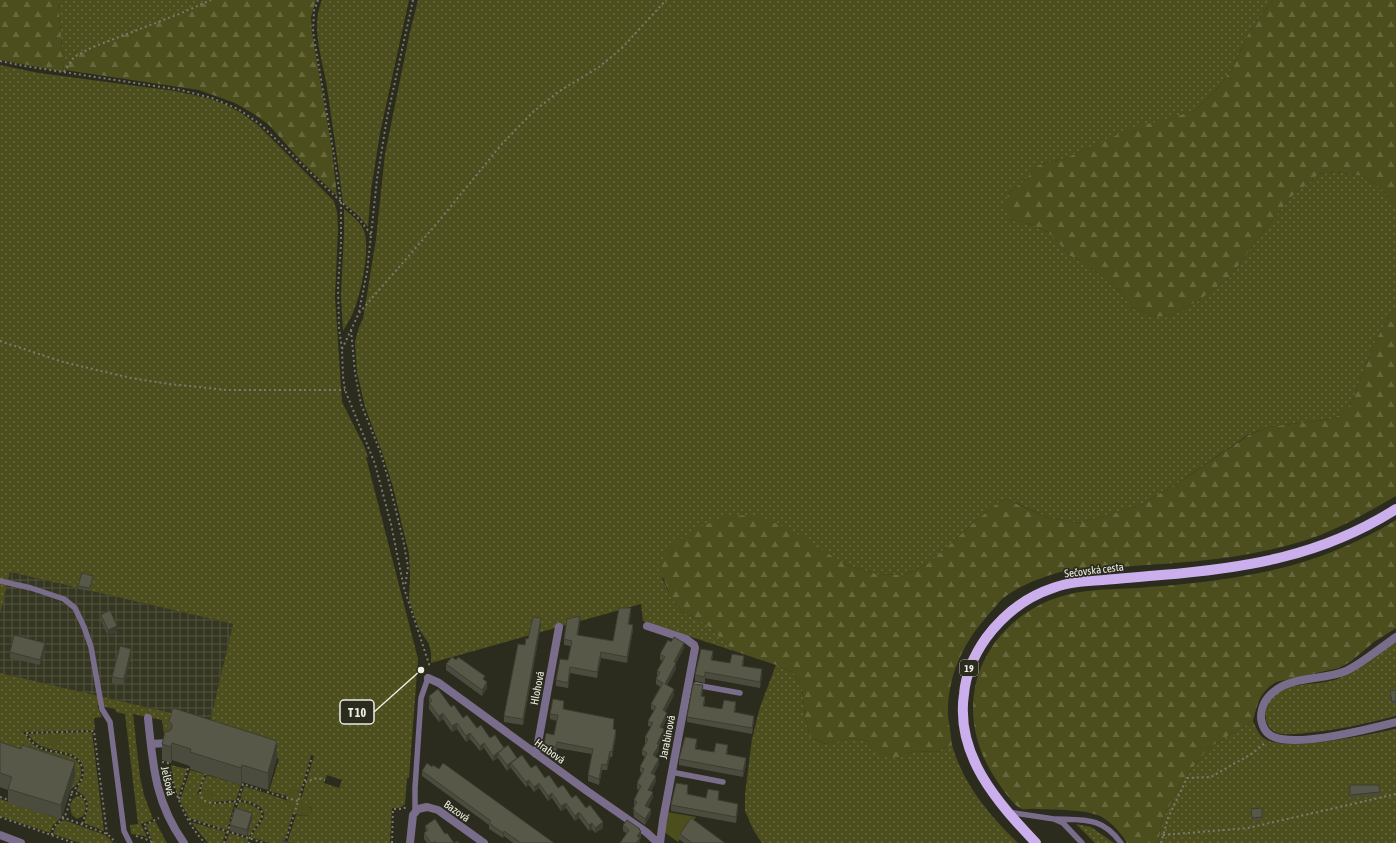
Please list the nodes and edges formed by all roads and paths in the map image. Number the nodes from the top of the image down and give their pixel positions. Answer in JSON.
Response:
{"nodes":[{"id":1,"x":211,"y":0,"type":"edge"},
{"id":2,"x":318,"y":0,"type":"edge"},
{"id":3,"x":413,"y":0,"type":"edge"},
{"id":4,"x":666,"y":0,"type":"edge"},
{"id":5,"x":0,"y":61,"type":"edge"},
{"id":6,"x":64,"y":72,"type":"junction"},
{"id":7,"x":341,"y":203,"type":"junction"},
{"id":8,"x":372,"y":236,"type":"junction"},
{"id":9,"x":359,"y":313,"type":"junction"},
{"id":10,"x":351,"y":329,"type":"junction"},
{"id":11,"x":0,"y":341,"type":"edge"},
{"id":12,"x":342,"y":349,"type":"junction"},
{"id":13,"x":345,"y":390,"type":"junction"},
{"id":14,"x":1396,"y":509,"type":"edge"},
{"id":15,"x":0,"y":581,"type":"edge"},
{"id":16,"x":404,"y":588,"type":"junction"},
{"id":17,"x":647,"y":626,"type":"dead end"},
{"id":18,"x":559,"y":627,"type":"dead end"},
{"id":19,"x":1396,"y":637,"type":"edge"},
{"id":20,"x":428,"y":678,"type":"junction"},
{"id":21,"x":688,"y":684,"type":"junction"},
{"id":22,"x":740,"y":693,"type":"dead end"},
{"id":23,"x":148,"y":718,"type":"dead end"},
{"id":24,"x":1396,"y":722,"type":"edge"},
{"id":25,"x":1272,"y":736,"type":"junction"},
{"id":26,"x":167,"y":743,"type":"edge"},
{"id":27,"x":151,"y":744,"type":"junction"},
{"id":28,"x":536,"y":754,"type":"junction"},
{"id":29,"x":312,"y":757,"type":"dead end"},
{"id":30,"x":153,"y":763,"type":"junction"},
{"id":31,"x":189,"y":765,"type":"edge"},
{"id":32,"x":671,"y":772,"type":"junction"},
{"id":33,"x":206,"y":773,"type":"edge"},
{"id":34,"x":325,"y":780,"type":"dead end"},
{"id":35,"x":304,"y":782,"type":"junction"},
{"id":36,"x":723,"y":782,"type":"dead end"},
{"id":37,"x":261,"y":790,"type":"dead end"},
{"id":38,"x":71,"y":792,"type":"junction"},
{"id":39,"x":267,"y":792,"type":"dead end"},
{"id":40,"x":1396,"y":794,"type":"edge"},
{"id":41,"x":0,"y":797,"type":"edge"},
{"id":42,"x":9,"y":800,"type":"edge"},
{"id":43,"x":178,"y":800,"type":"junction"},
{"id":44,"x":237,"y":801,"type":"junction"},
{"id":45,"x":298,"y":801,"type":"junction"},
{"id":46,"x":407,"y":804,"type":"dead end"},
{"id":47,"x":415,"y":811,"type":"junction"},
{"id":48,"x":1008,"y":812,"type":"junction"},
{"id":49,"x":0,"y":817,"type":"edge"},
{"id":50,"x":63,"y":817,"type":"junction"},
{"id":51,"x":188,"y":819,"type":"junction"},
{"id":52,"x":1054,"y":819,"type":"junction"},
{"id":53,"x":154,"y":820,"type":"dead end"},
{"id":54,"x":82,"y":824,"type":"junction"},
{"id":55,"x":228,"y":832,"type":"junction"},
{"id":56,"x":107,"y":834,"type":"junction"},
{"id":57,"x":0,"y":835,"type":"edge"},
{"id":58,"x":52,"y":835,"type":"junction"},
{"id":59,"x":1163,"y":835,"type":"junction"},
{"id":60,"x":249,"y":838,"type":"junction"},
{"id":61,"x":21,"y":843,"type":"edge"},
{"id":62,"x":74,"y":843,"type":"edge"},
{"id":63,"x":115,"y":843,"type":"edge"},
{"id":64,"x":130,"y":843,"type":"edge"},
{"id":65,"x":152,"y":843,"type":"edge"},
{"id":66,"x":184,"y":843,"type":"edge"},
{"id":67,"x":205,"y":843,"type":"edge"},
{"id":68,"x":224,"y":843,"type":"edge"},
{"id":69,"x":249,"y":843,"type":"edge"},
{"id":70,"x":264,"y":843,"type":"edge"},
{"id":71,"x":285,"y":843,"type":"edge"},
{"id":72,"x":392,"y":843,"type":"edge"},
{"id":73,"x":410,"y":843,"type":"edge"},
{"id":74,"x":484,"y":843,"type":"edge"},
{"id":75,"x":659,"y":843,"type":"edge"},
{"id":76,"x":1036,"y":843,"type":"edge"},
{"id":77,"x":1082,"y":843,"type":"edge"},
{"id":78,"x":1121,"y":843,"type":"edge"},
{"id":79,"x":1161,"y":843,"type":"edge"}],
"edges":[{"from":1,"to":6,"type":"path"},
{"from":2,"to":7,"type":"path"},
{"from":3,"to":8,"type":"path"},
{"from":4,"to":9,"type":"path"},
{"from":5,"to":6,"type":"path"},
{"from":6,"to":7,"type":"path"},
{"from":7,"to":8,"type":"path"},
{"from":7,"to":12,"type":"path"},
{"from":8,"to":9,"type":"path"},
{"from":9,"to":10,"type":"path"},
{"from":10,"to":12,"type":"path"},
{"from":10,"to":16,"type":"path"},
{"from":11,"to":13,"type":"path"},
{"from":12,"to":13,"type":"path"},
{"from":13,"to":16,"type":"path"},
{"from":14,"to":48,"type":"main road","name":"Sečovská cesta","number":"19"},
{"from":15,"to":64,"type":"lane"},
{"from":16,"to":20,"type":"path"},
{"from":17,"to":21,"type":"street","name":"Jarabinová"},
{"from":18,"to":28,"type":"street","name":"Hlohová"},
{"from":19,"to":25,"type":"street"},
{"from":20,"to":28,"type":"street","name":"Hrabová"},
{"from":20,"to":47,"type":"lane"},
{"from":21,"to":22,"type":"lane"},
{"from":21,"to":32,"type":"street","name":"Jarabinová"},
{"from":23,"to":27,"type":"street","name":"Jelšová"},
{"from":24,"to":25,"type":"street"},
{"from":25,"to":59,"type":"path"},
{"from":26,"to":27,"type":"street"},
{"from":27,"to":30,"type":"street","name":"Jelšová"},
{"from":28,"to":75,"type":"street","name":"Hrabová"},
{"from":29,"to":35,"type":"path"},
{"from":30,"to":43,"type":"path"},
{"from":30,"to":66,"type":"street","name":"Jelšová"},
{"from":31,"to":43,"type":"path"},
{"from":32,"to":36,"type":"lane"},
{"from":32,"to":75,"type":"street","name":"Jarabinová"},
{"from":33,"to":44,"type":"path"},
{"from":34,"to":35,"type":"path"},
{"from":35,"to":45,"type":"path"},
{"from":37,"to":44,"type":"path"},
{"from":38,"to":50,"type":"path"},
{"from":38,"to":54,"type":"path"},
{"from":38,"to":56,"type":"path"},
{"from":39,"to":45,"type":"path"},
{"from":40,"to":59,"type":"path"},
{"from":41,"to":42,"type":"path"},
{"from":43,"to":51,"type":"path"},
{"from":44,"to":55,"type":"path"},
{"from":44,"to":60,"type":"path"},
{"from":45,"to":71,"type":"path"},
{"from":46,"to":72,"type":"path"},
{"from":47,"to":73,"type":"street"},
{"from":47,"to":74,"type":"street","name":"Bazová"},
{"from":48,"to":52,"type":"lane"},
{"from":48,"to":76,"type":"main road","name":"Sečovská cesta","number":"19"},
{"from":49,"to":58,"type":"path"},
{"from":50,"to":54,"type":"path"},
{"from":50,"to":58,"type":"path"},
{"from":51,"to":55,"type":"path"},
{"from":51,"to":67,"type":"path"},
{"from":52,"to":77,"type":"lane"},
{"from":52,"to":78,"type":"lane"},
{"from":53,"to":65,"type":"path"},
{"from":54,"to":56,"type":"path"},
{"from":55,"to":60,"type":"path"},
{"from":55,"to":68,"type":"path"},
{"from":56,"to":63,"type":"path"},
{"from":57,"to":61,"type":"street"},
{"from":58,"to":62,"type":"path"},
{"from":59,"to":79,"type":"path"},
{"from":60,"to":69,"type":"path"},
{"from":60,"to":70,"type":"path"}]}
